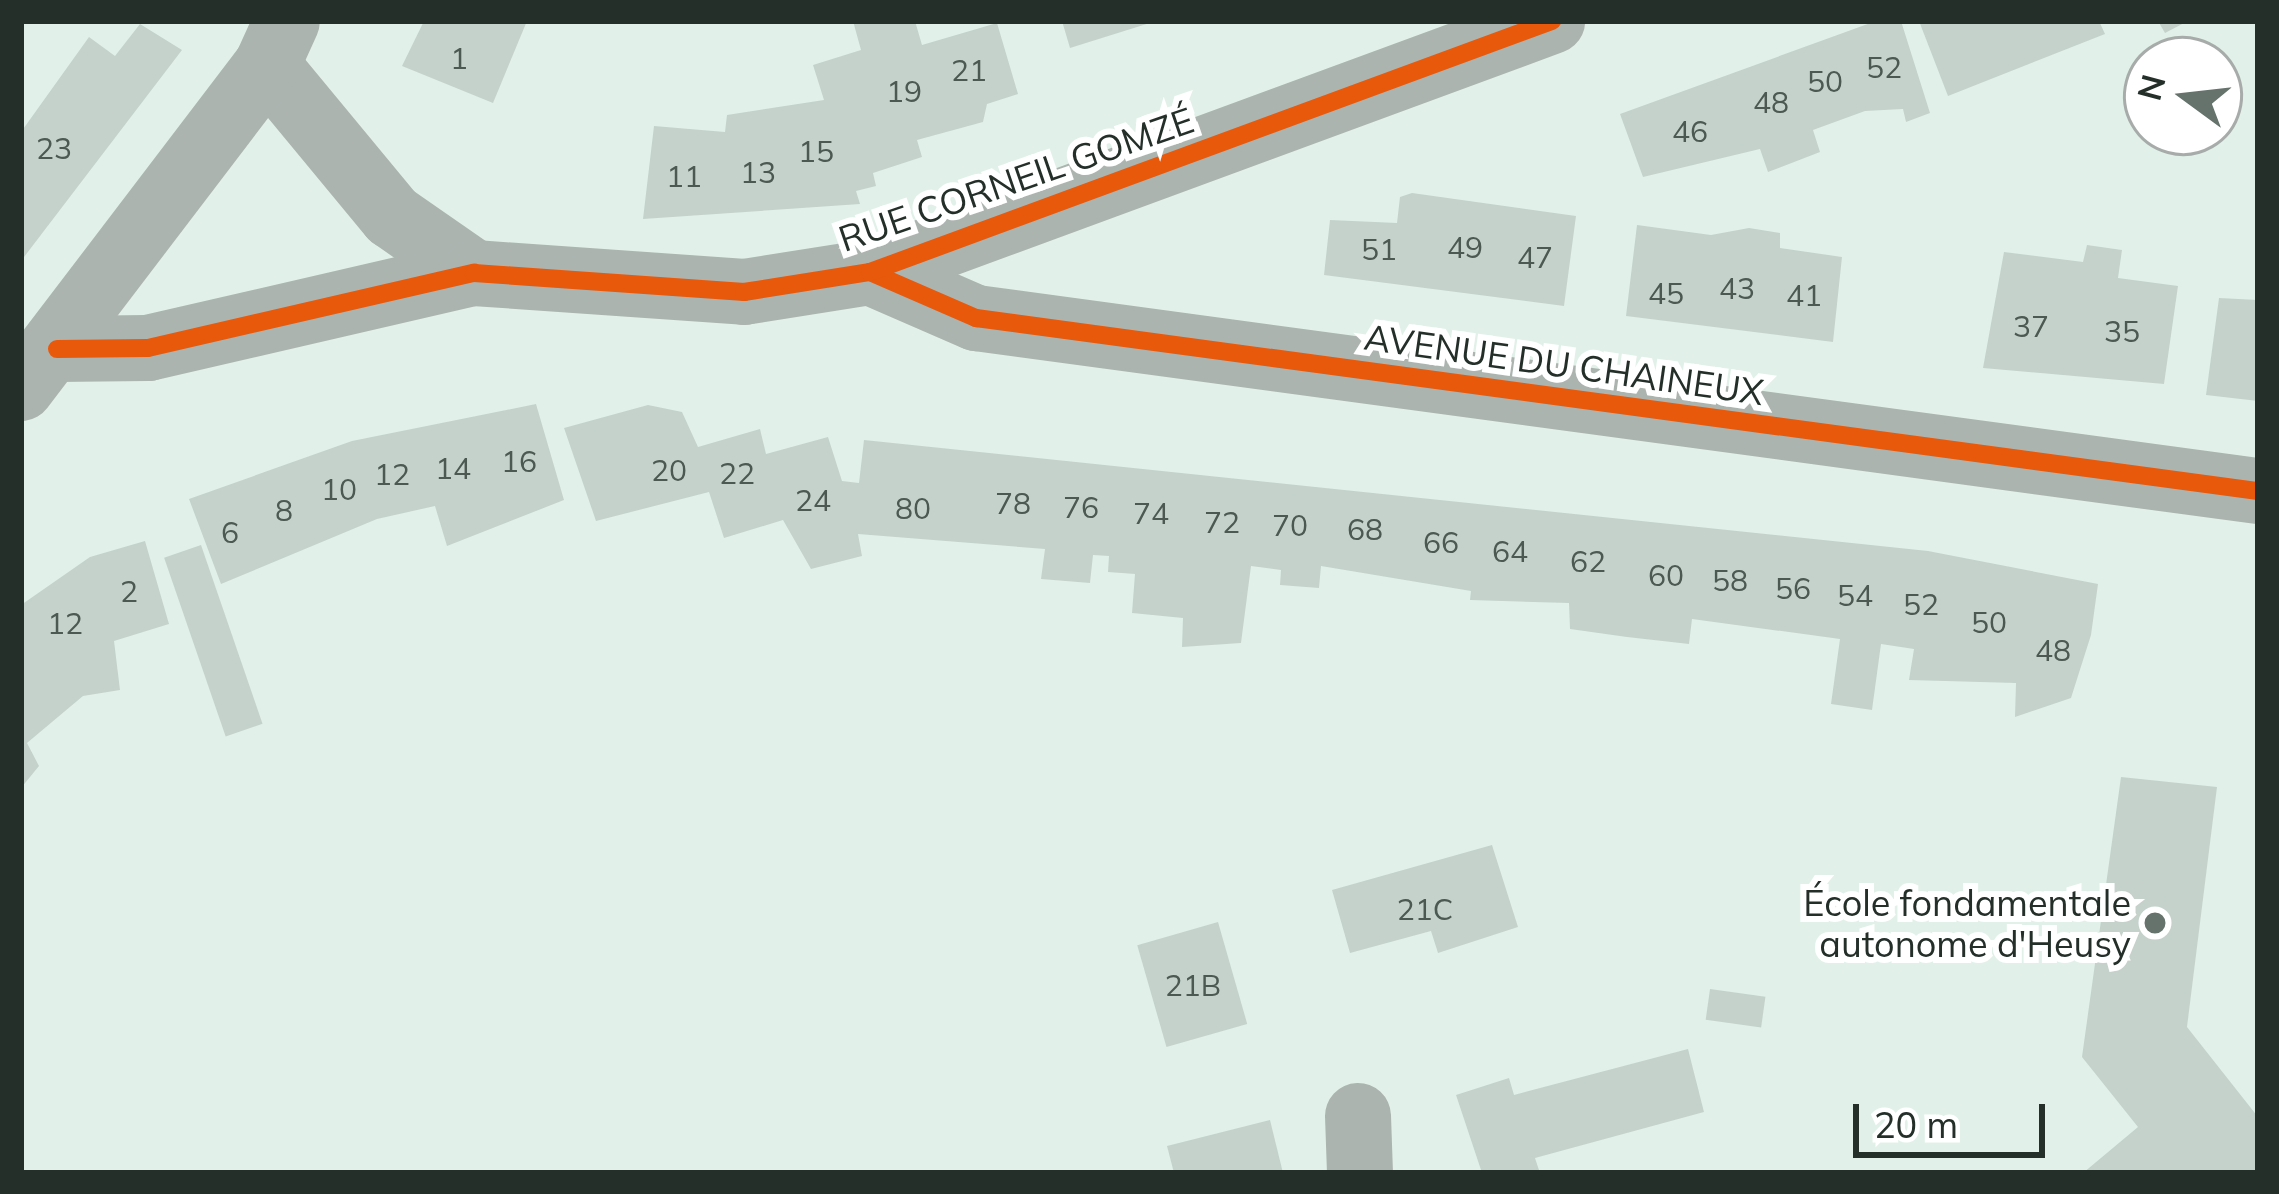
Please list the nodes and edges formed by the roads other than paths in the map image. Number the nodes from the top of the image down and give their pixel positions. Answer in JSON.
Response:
{"nodes":[{"id":1,"x":1552,"y":21,"type":"edge"},
{"id":2,"x":277,"y":43,"type":"edge"},
{"id":3,"x":870,"y":272,"type":"junction"},
{"id":4,"x":474,"y":273,"type":"junction"},
{"id":5,"x":39,"y":368,"type":"edge"},
{"id":6,"x":2258,"y":491,"type":"edge"}],
"edges":[{"from":1,"to":3,"type":"street","name":"RUE CORNEIL GOMZÉ"},
{"from":2,"to":4,"type":"street"},
{"from":2,"to":5,"type":"street"},
{"from":3,"to":4,"type":"street","name":"RUE CORNEIL GOMZÉ"},
{"from":3,"to":6,"type":"street","name":"AVENUE DU CHAINEUX"},
{"from":4,"to":5,"type":"street","name":"RUE CORNEIL GOMZÉ"}]}
